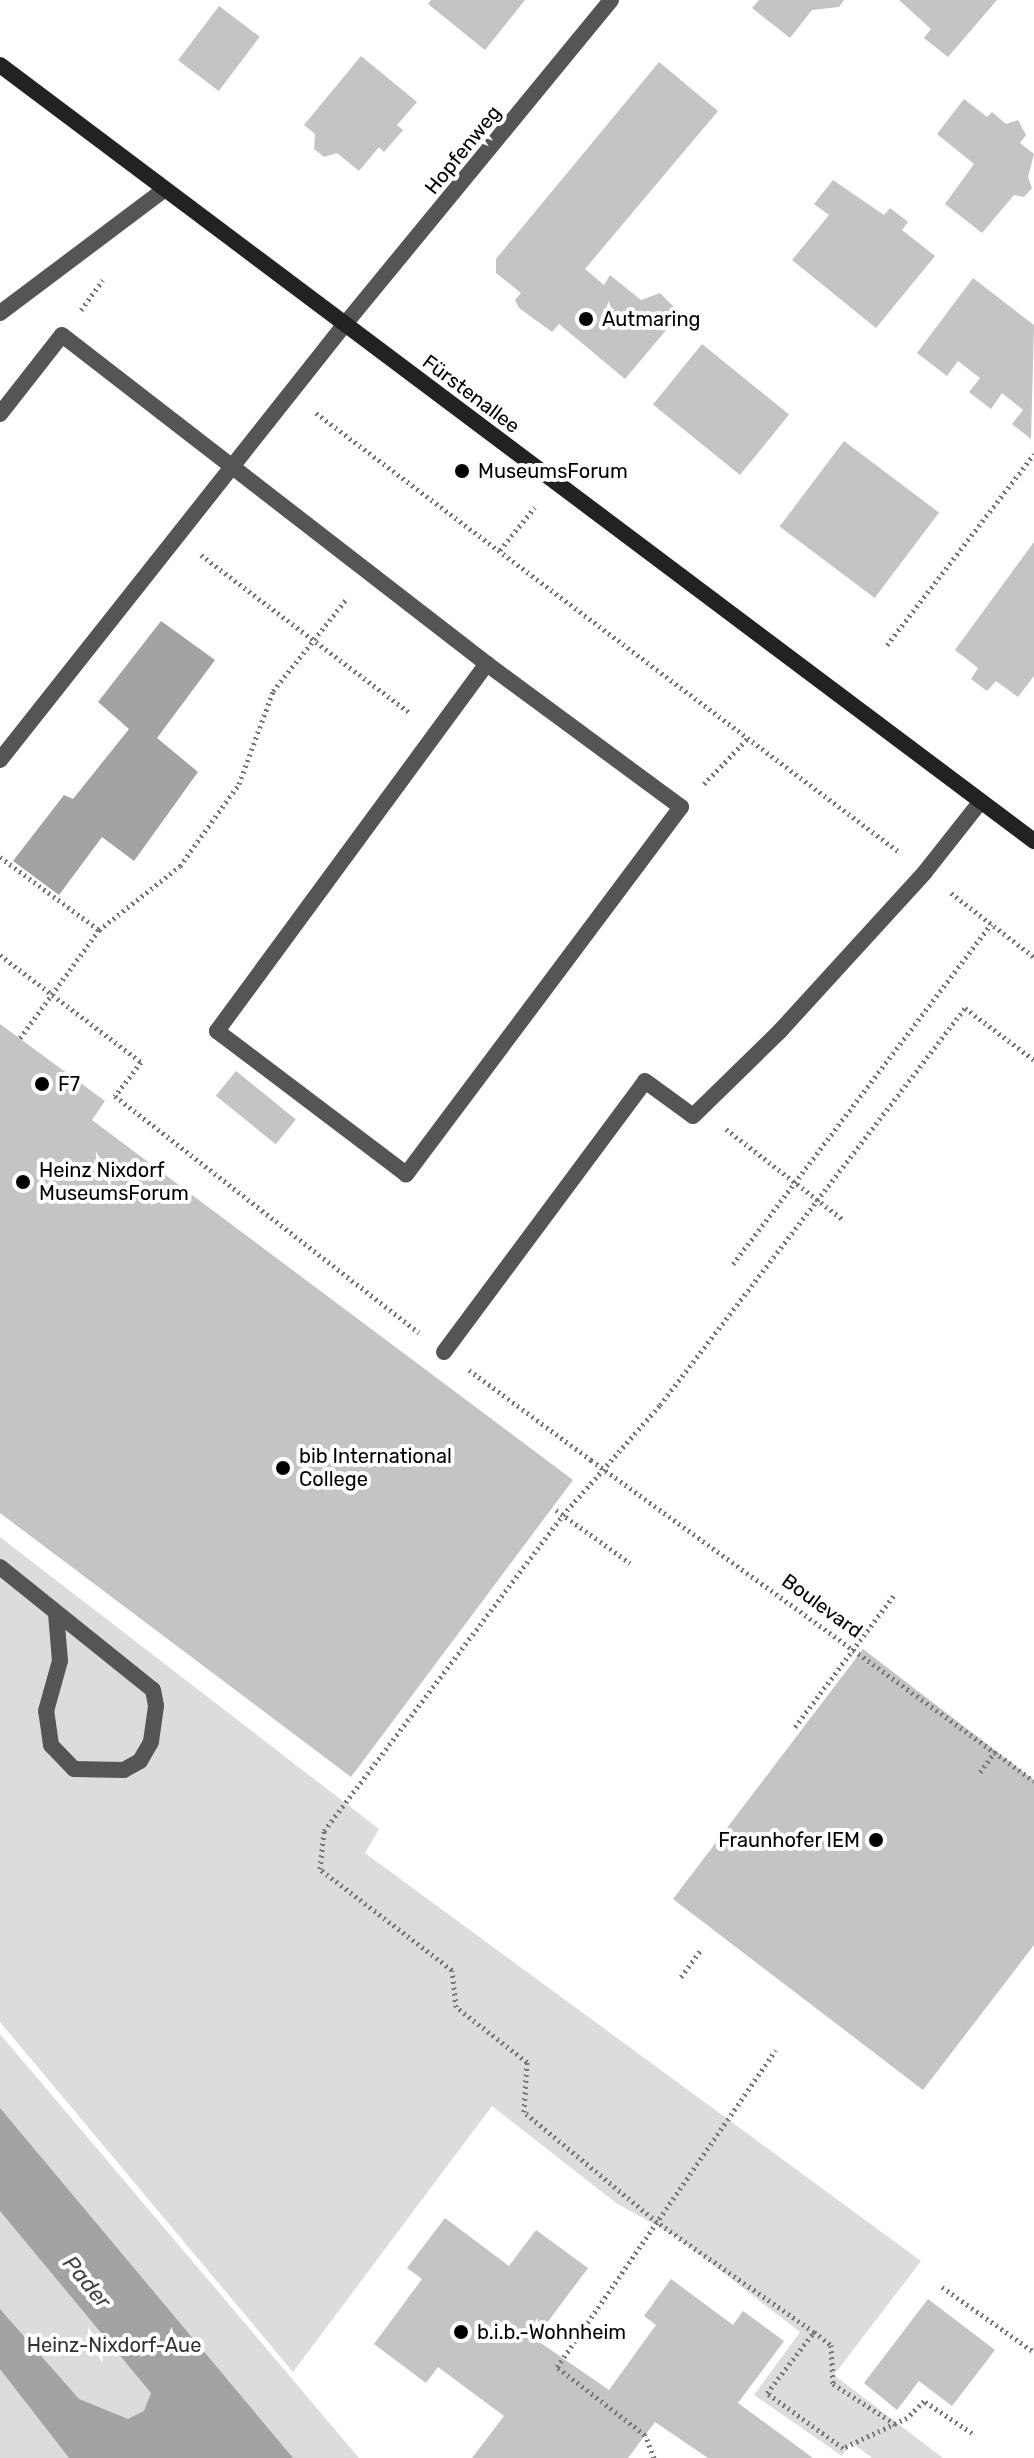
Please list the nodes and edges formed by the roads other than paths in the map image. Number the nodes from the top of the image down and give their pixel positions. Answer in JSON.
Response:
{"nodes":[{"id":1,"x":611,"y":0,"type":"edge"},
{"id":2,"x":0,"y":65,"type":"edge"},
{"id":3,"x":164,"y":190,"type":"junction"},
{"id":4,"x":0,"y":313,"type":"edge"},
{"id":5,"x":345,"y":324,"type":"junction"},
{"id":6,"x":0,"y":414,"type":"edge"},
{"id":7,"x":231,"y":469,"type":"junction"},
{"id":8,"x":487,"y":664,"type":"junction"},
{"id":9,"x":0,"y":760,"type":"edge"},
{"id":10,"x":981,"y":801,"type":"junction"},
{"id":11,"x":1034,"y":841,"type":"edge"},
{"id":12,"x":444,"y":1352,"type":"road end"},
{"id":13,"x":0,"y":1567,"type":"edge"},
{"id":14,"x":56,"y":1613,"type":"junction"}],
"edges":[{"from":1,"to":5,"type":"street","name":"Hopfenweg"},
{"from":2,"to":3,"type":"street","name":"Fürstenallee"},
{"from":3,"to":4,"type":"street"},
{"from":3,"to":5,"type":"street","name":"Fürstenallee"},
{"from":5,"to":7,"type":"street","name":"Hopfenweg"},
{"from":5,"to":10,"type":"street","name":"Fürstenallee"},
{"from":6,"to":7,"type":"street"},
{"from":7,"to":8,"type":"street"},
{"from":7,"to":9,"type":"street","name":"Hopfenweg"},
{"from":8,"to":8,"type":"street"},
{"from":10,"to":11,"type":"street","name":"Fürstenallee"},
{"from":10,"to":12,"type":"street"},
{"from":13,"to":14,"type":"street"},
{"from":14,"to":14,"type":"street"}]}
